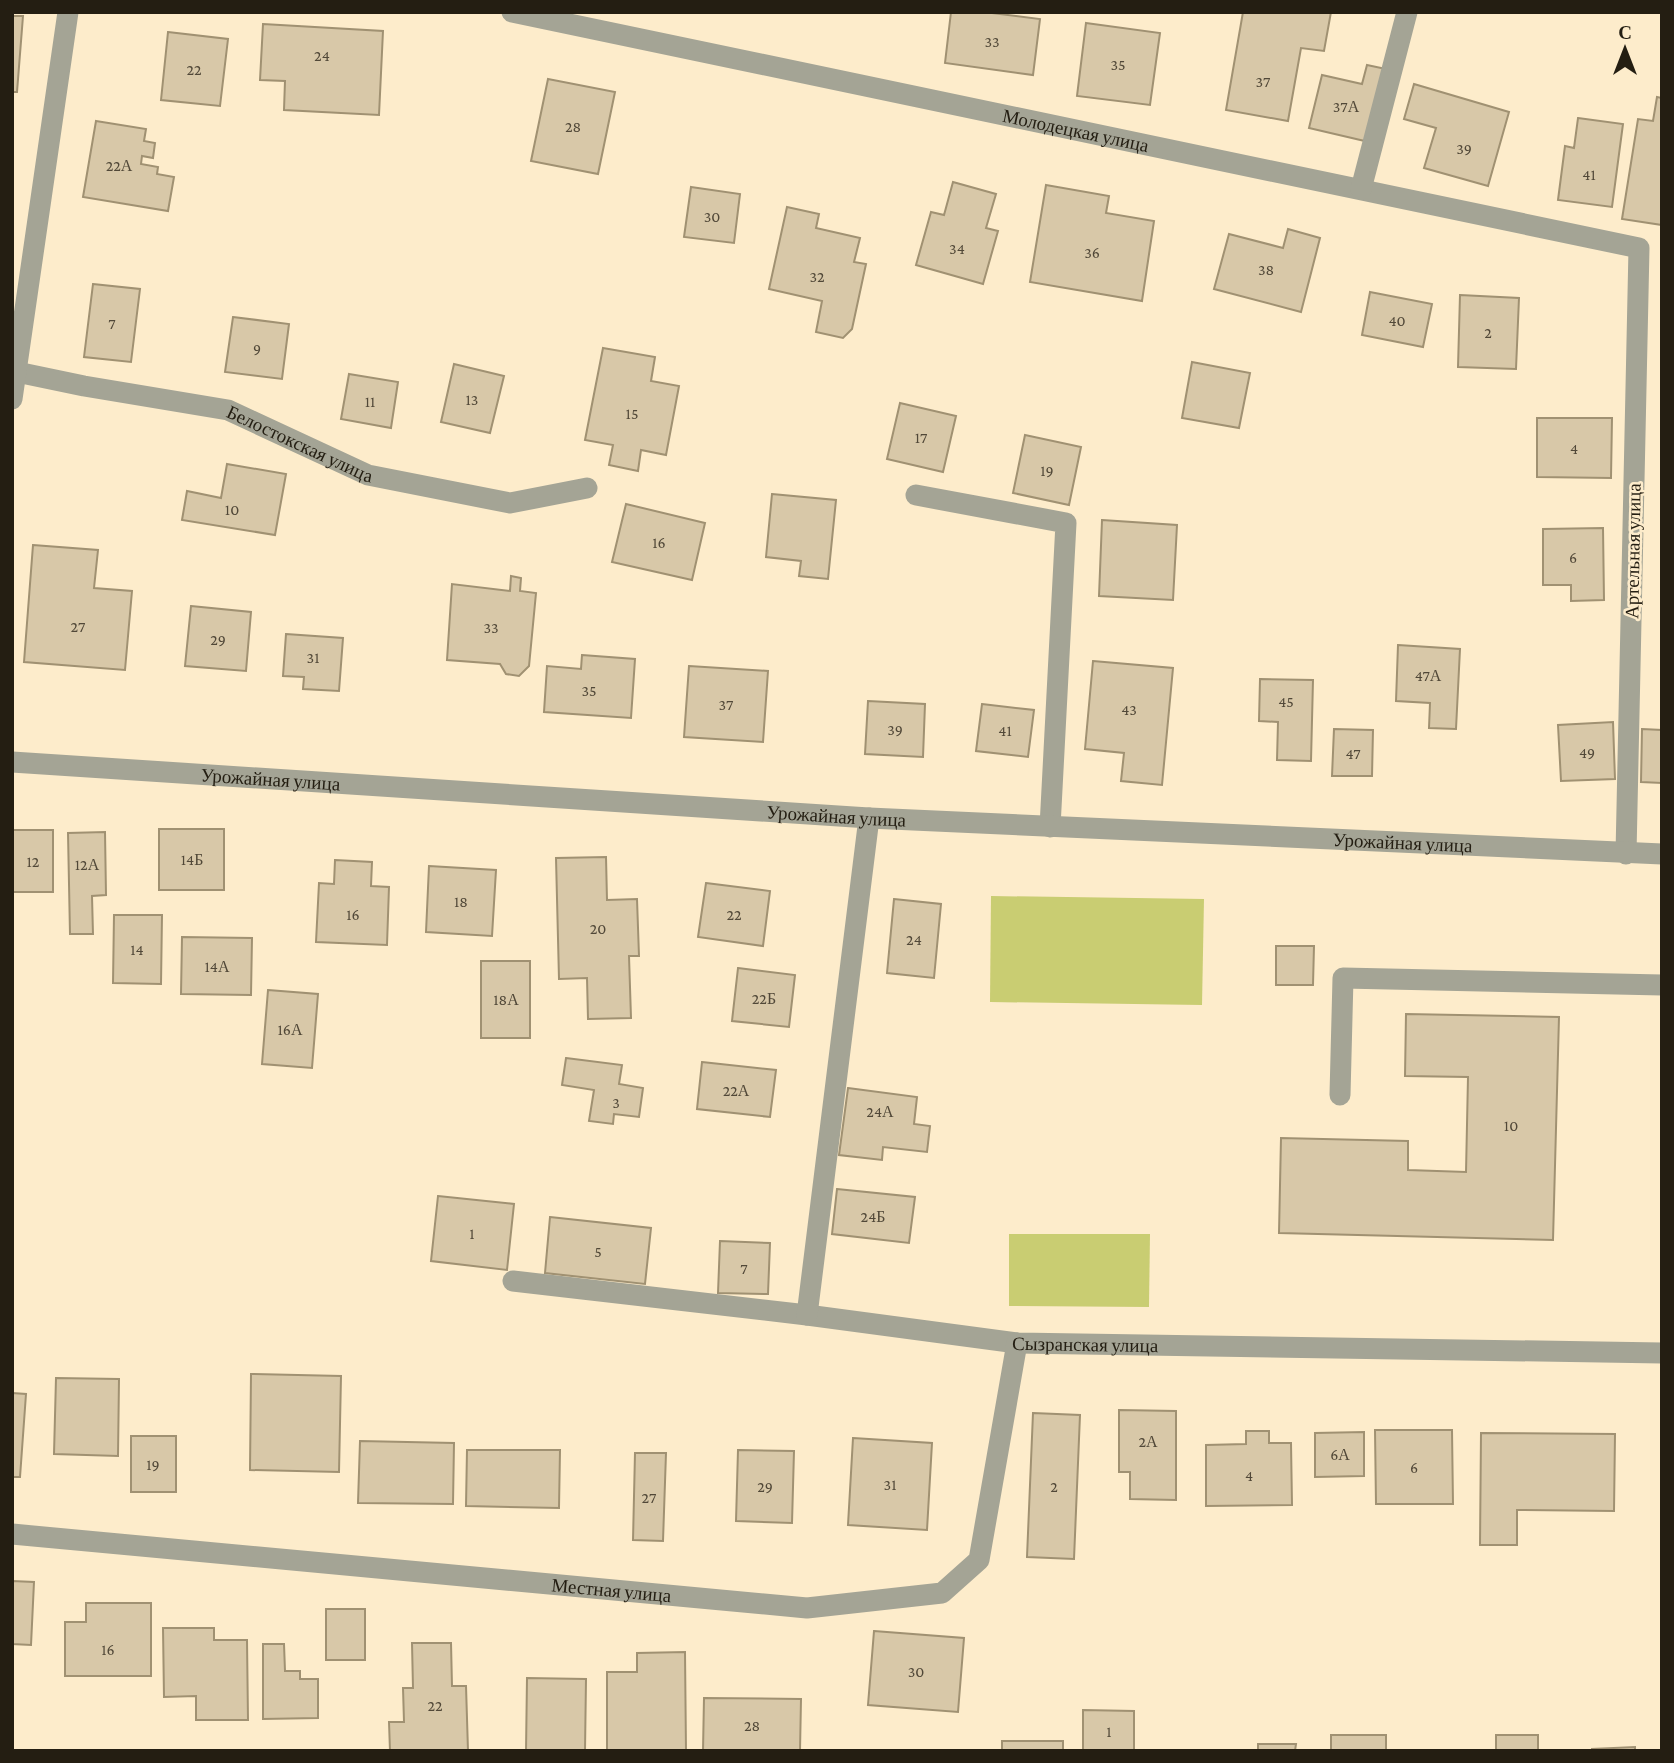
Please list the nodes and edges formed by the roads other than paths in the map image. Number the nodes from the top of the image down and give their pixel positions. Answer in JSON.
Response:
{"nodes":[{"id":1,"x":68,"y":12,"type":"edge"},
{"id":2,"x":512,"y":12,"type":"edge"},
{"id":3,"x":1408,"y":12,"type":"edge"},
{"id":4,"x":1361,"y":189,"type":"junction"},
{"id":5,"x":1639,"y":248,"type":"joint"},
{"id":6,"x":14,"y":371,"type":"edge"},
{"id":7,"x":12,"y":399,"type":"edge"},
{"id":8,"x":587,"y":488,"type":"dead end"},
{"id":9,"x":916,"y":495,"type":"dead end"},
{"id":10,"x":12,"y":762,"type":"edge"},
{"id":11,"x":869,"y":818,"type":"junction"},
{"id":12,"x":1050,"y":827,"type":"junction"},
{"id":13,"x":1626,"y":854,"type":"junction"},
{"id":14,"x":1662,"y":854,"type":"edge"},
{"id":15,"x":1662,"y":985,"type":"edge"},
{"id":16,"x":1340,"y":1095,"type":"dead end"},
{"id":17,"x":513,"y":1281,"type":"dead end"},
{"id":18,"x":807,"y":1315,"type":"junction"},
{"id":19,"x":1017,"y":1343,"type":"junction"},
{"id":20,"x":1662,"y":1353,"type":"edge"},
{"id":21,"x":12,"y":1534,"type":"edge"}],
"edges":[{"from":1,"to":6,"type":"street"},
{"from":2,"to":4,"type":"street","name":"Молодецкая улица"},
{"from":3,"to":4,"type":"street"},
{"from":4,"to":5,"type":"street","name":"Молодецкая улица"},
{"from":5,"to":13,"type":"street","name":"Артельная улица"},
{"from":6,"to":7,"type":"street"},
{"from":6,"to":8,"type":"street","name":"Белостокская улица"},
{"from":9,"to":12,"type":"street"},
{"from":10,"to":11,"type":"street","name":"Урожайная улица"},
{"from":11,"to":12,"type":"street","name":"Урожайная улица"},
{"from":11,"to":18,"type":"street"},
{"from":12,"to":13,"type":"street","name":"Урожайная улица"},
{"from":13,"to":14,"type":"street","name":"Урожайная улица"},
{"from":15,"to":16,"type":"street"},
{"from":17,"to":18,"type":"street","name":"Сызранская улица"},
{"from":18,"to":19,"type":"street","name":"Сызранская улица"},
{"from":19,"to":20,"type":"street","name":"Сызранская улица"},
{"from":19,"to":21,"type":"street","name":"Местная улица"}]}
